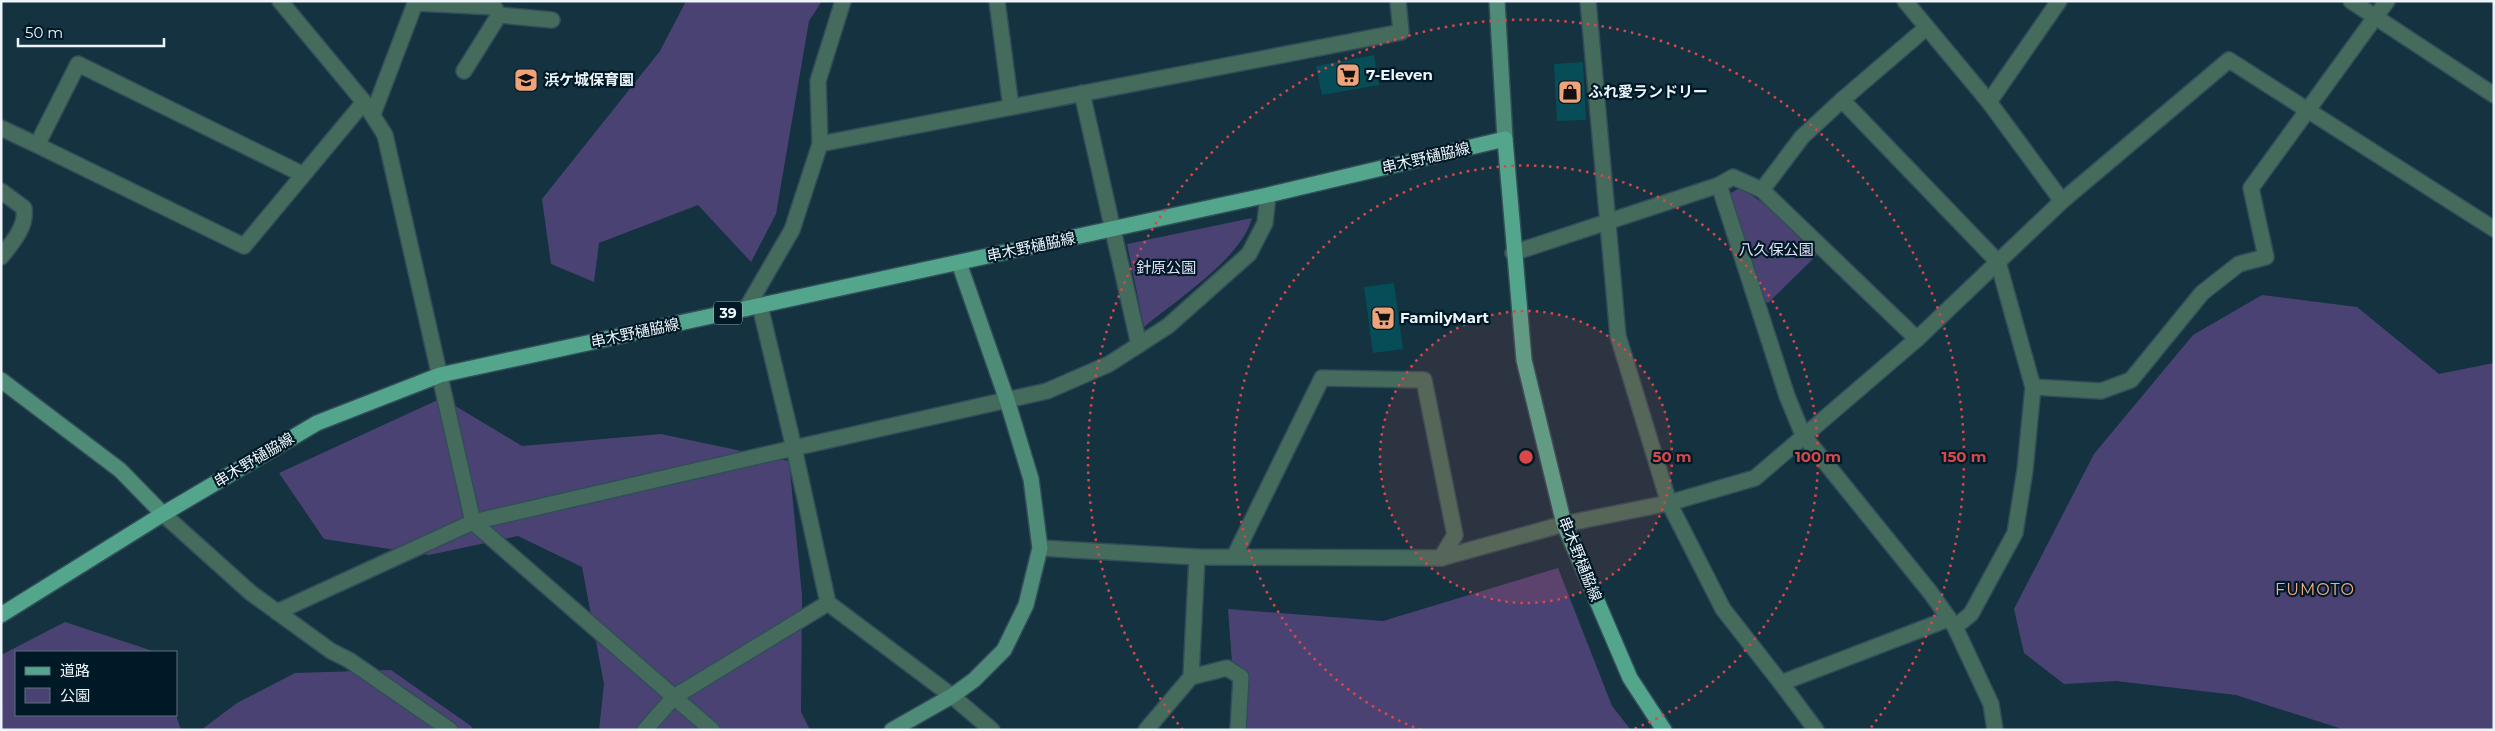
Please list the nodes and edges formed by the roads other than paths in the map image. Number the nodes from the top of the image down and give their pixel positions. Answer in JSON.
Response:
{"nodes":[{"id":1,"x":280,"y":1,"type":"edge"},
{"id":2,"x":843,"y":1,"type":"edge"},
{"id":3,"x":997,"y":1,"type":"edge"},
{"id":4,"x":1398,"y":1,"type":"edge"},
{"id":5,"x":1498,"y":1,"type":"edge"},
{"id":6,"x":1588,"y":1,"type":"edge"},
{"id":7,"x":1905,"y":1,"type":"edge"},
{"id":8,"x":2059,"y":1,"type":"edge"},
{"id":9,"x":2351,"y":1,"type":"edge"},
{"id":10,"x":2387,"y":1,"type":"edge"},
{"id":11,"x":416,"y":2,"type":"edge"},
{"id":12,"x":499,"y":15,"type":"junction"},
{"id":13,"x":2375,"y":18,"type":"junction"},
{"id":14,"x":552,"y":20,"type":"dead end"},
{"id":15,"x":1926,"y":28,"type":"junction"},
{"id":16,"x":464,"y":71,"type":"dead end"},
{"id":17,"x":1082,"y":93,"type":"junction"},
{"id":18,"x":2494,"y":95,"type":"edge"},
{"id":19,"x":1842,"y":100,"type":"junction"},
{"id":20,"x":1988,"y":102,"type":"junction"},
{"id":21,"x":1010,"y":107,"type":"junction"},
{"id":22,"x":368,"y":108,"type":"junction"},
{"id":23,"x":2308,"y":112,"type":"junction"},
{"id":24,"x":1,"y":128,"type":"edge"},
{"id":25,"x":1505,"y":139,"type":"junction"},
{"id":26,"x":820,"y":144,"type":"junction"},
{"id":27,"x":37,"y":146,"type":"junction"},
{"id":28,"x":302,"y":174,"type":"junction"},
{"id":29,"x":1719,"y":185,"type":"junction"},
{"id":30,"x":1762,"y":190,"type":"junction"},
{"id":31,"x":1,"y":191,"type":"edge"},
{"id":32,"x":1268,"y":195,"type":"junction"},
{"id":33,"x":2062,"y":201,"type":"junction"},
{"id":34,"x":1609,"y":222,"type":"junction"},
{"id":35,"x":1113,"y":229,"type":"junction"},
{"id":36,"x":2494,"y":229,"type":"edge"},
{"id":37,"x":1513,"y":253,"type":"junction"},
{"id":38,"x":1,"y":257,"type":"edge"},
{"id":39,"x":1998,"y":262,"type":"junction"},
{"id":40,"x":959,"y":263,"type":"junction"},
{"id":41,"x":753,"y":308,"type":"junction"},
{"id":42,"x":1918,"y":339,"type":"junction"},
{"id":43,"x":1139,"y":345,"type":"junction"},
{"id":44,"x":440,"y":375,"type":"junction"},
{"id":45,"x":1,"y":380,"type":"edge"},
{"id":46,"x":2033,"y":387,"type":"junction"},
{"id":47,"x":1007,"y":400,"type":"junction"},
{"id":48,"x":1803,"y":435,"type":"junction"},
{"id":49,"x":794,"y":448,"type":"junction"},
{"id":50,"x":1669,"y":503,"type":"junction"},
{"id":51,"x":163,"y":514,"type":"junction"},
{"id":52,"x":473,"y":522,"type":"junction"},
{"id":53,"x":1564,"y":524,"type":"junction"},
{"id":54,"x":1040,"y":548,"type":"junction"},
{"id":55,"x":1197,"y":557,"type":"junction"},
{"id":56,"x":1234,"y":557,"type":"junction"},
{"id":57,"x":1441,"y":558,"type":"junction"},
{"id":58,"x":828,"y":603,"type":"junction"},
{"id":59,"x":277,"y":612,"type":"junction"},
{"id":60,"x":1,"y":615,"type":"edge"},
{"id":61,"x":1951,"y":623,"type":"junction"},
{"id":62,"x":1191,"y":677,"type":"junction"},
{"id":63,"x":1782,"y":683,"type":"junction"},
{"id":64,"x":952,"y":696,"type":"junction"},
{"id":65,"x":674,"y":697,"type":"junction"},
{"id":66,"x":450,"y":730,"type":"edge"},
{"id":67,"x":645,"y":730,"type":"edge"},
{"id":68,"x":712,"y":730,"type":"edge"},
{"id":69,"x":892,"y":730,"type":"edge"},
{"id":70,"x":992,"y":730,"type":"edge"},
{"id":71,"x":1146,"y":730,"type":"edge"},
{"id":72,"x":1238,"y":730,"type":"edge"},
{"id":73,"x":1664,"y":730,"type":"edge"},
{"id":74,"x":1816,"y":730,"type":"edge"},
{"id":75,"x":1995,"y":730,"type":"edge"}],
"edges":[{"from":1,"to":22,"type":"street"},
{"from":2,"to":26,"type":"street"},
{"from":3,"to":21,"type":"street"},
{"from":4,"to":17,"type":"street"},
{"from":5,"to":25,"type":"street"},
{"from":6,"to":34,"type":"street"},
{"from":7,"to":15,"type":"street"},
{"from":8,"to":20,"type":"street"},
{"from":9,"to":13,"type":"street"},
{"from":10,"to":13,"type":"street"},
{"from":11,"to":12,"type":"street"},
{"from":11,"to":22,"type":"street"},
{"from":12,"to":14,"type":"street"},
{"from":12,"to":16,"type":"street"},
{"from":13,"to":18,"type":"street"},
{"from":13,"to":23,"type":"street"},
{"from":15,"to":19,"type":"street"},
{"from":15,"to":20,"type":"street"},
{"from":17,"to":21,"type":"street"},
{"from":17,"to":35,"type":"street"},
{"from":19,"to":30,"type":"street"},
{"from":19,"to":39,"type":"street"},
{"from":20,"to":33,"type":"street"},
{"from":21,"to":26,"type":"street"},
{"from":22,"to":28,"type":"street"},
{"from":22,"to":44,"type":"street"},
{"from":23,"to":33,"type":"street"},
{"from":23,"to":36,"type":"street"},
{"from":23,"to":46,"type":"street"},
{"from":24,"to":27,"type":"street"},
{"from":25,"to":32,"type":"main road","name":"串木野樋脇線","number":"39"},
{"from":25,"to":37,"type":"main road","name":"串木野樋脇線"},
{"from":26,"to":41,"type":"street"},
{"from":27,"to":28,"type":"street"},
{"from":27,"to":28,"type":"street"},
{"from":29,"to":30,"type":"street"},
{"from":29,"to":34,"type":"street"},
{"from":29,"to":48,"type":"street"},
{"from":30,"to":42,"type":"street"},
{"from":31,"to":38,"type":"street"},
{"from":32,"to":35,"type":"main road","name":"串木野樋脇線","number":"39"},
{"from":32,"to":43,"type":"street"},
{"from":33,"to":39,"type":"street"},
{"from":34,"to":37,"type":"street"},
{"from":34,"to":50,"type":"street"},
{"from":35,"to":40,"type":"main road","name":"串木野樋脇線","number":"39"},
{"from":35,"to":43,"type":"street"},
{"from":37,"to":53,"type":"main road","name":"串木野樋脇線"},
{"from":39,"to":42,"type":"street"},
{"from":39,"to":46,"type":"street"},
{"from":40,"to":41,"type":"main road","name":"串木野樋脇線","number":"39"},
{"from":40,"to":47,"type":"street"},
{"from":41,"to":44,"type":"main road","name":"串木野樋脇線","number":"39"},
{"from":41,"to":49,"type":"street"},
{"from":42,"to":48,"type":"street"},
{"from":43,"to":47,"type":"street"},
{"from":44,"to":51,"type":"main road","name":"串木野樋脇線","number":"39"},
{"from":44,"to":52,"type":"street"},
{"from":45,"to":51,"type":"street"},
{"from":46,"to":61,"type":"street"},
{"from":47,"to":49,"type":"street"},
{"from":47,"to":54,"type":"street"},
{"from":48,"to":50,"type":"street"},
{"from":48,"to":61,"type":"street"},
{"from":49,"to":52,"type":"street"},
{"from":49,"to":58,"type":"street"},
{"from":50,"to":53,"type":"street"},
{"from":50,"to":63,"type":"street"},
{"from":51,"to":59,"type":"street"},
{"from":51,"to":60,"type":"main road","name":"串木野樋脇線","number":"39"},
{"from":52,"to":59,"type":"street"},
{"from":52,"to":65,"type":"street"},
{"from":53,"to":57,"type":"street"},
{"from":53,"to":73,"type":"main road","name":"串木野樋脇線"},
{"from":54,"to":55,"type":"street"},
{"from":54,"to":64,"type":"street"},
{"from":55,"to":56,"type":"street"},
{"from":55,"to":62,"type":"street"},
{"from":56,"to":57,"type":"street"},
{"from":56,"to":57,"type":"street"},
{"from":58,"to":64,"type":"street"},
{"from":58,"to":65,"type":"street"},
{"from":59,"to":66,"type":"street"},
{"from":61,"to":63,"type":"street"},
{"from":61,"to":75,"type":"street"},
{"from":62,"to":71,"type":"street"},
{"from":62,"to":72,"type":"street"},
{"from":63,"to":74,"type":"street"},
{"from":64,"to":69,"type":"street"},
{"from":64,"to":70,"type":"street"},
{"from":65,"to":67,"type":"street"},
{"from":65,"to":68,"type":"street"}]}
